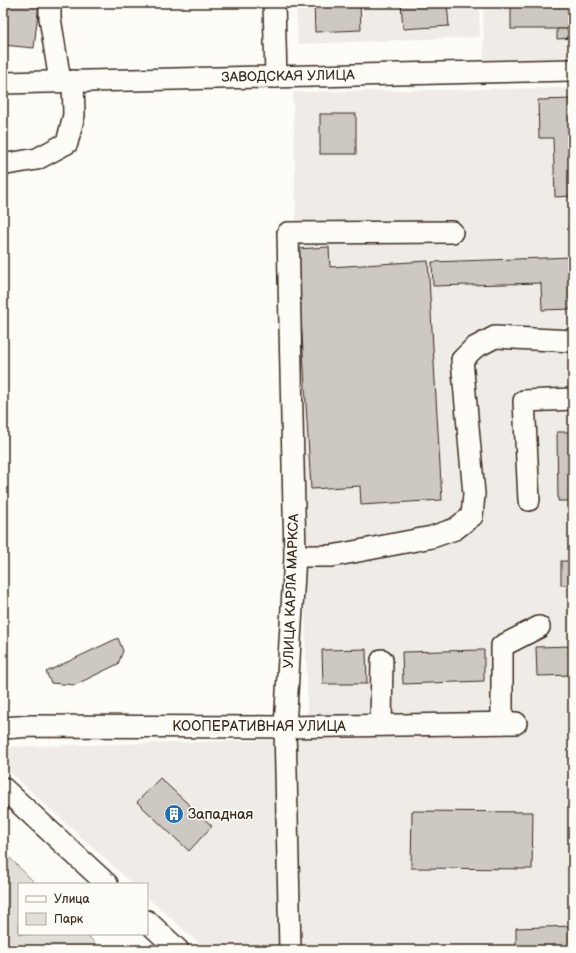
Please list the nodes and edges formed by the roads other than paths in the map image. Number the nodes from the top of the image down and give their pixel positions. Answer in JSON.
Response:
{"nodes":[{"id":1,"x":50,"y":3,"type":"edge"},
{"id":2,"x":274,"y":3,"type":"edge"},
{"id":3,"x":573,"y":70,"type":"edge"},
{"id":4,"x":276,"y":77,"type":"junction"},
{"id":5,"x":67,"y":81,"type":"junction"},
{"id":6,"x":3,"y":83,"type":"edge"},
{"id":7,"x":7,"y":164,"type":"dead end"},
{"id":8,"x":452,"y":232,"type":"dead end"},
{"id":9,"x":573,"y":341,"type":"edge"},
{"id":10,"x":573,"y":400,"type":"edge"},
{"id":11,"x":529,"y":500,"type":"dead end"},
{"id":12,"x":295,"y":556,"type":"junction"},
{"id":13,"x":540,"y":627,"type":"dead end"},
{"id":14,"x":382,"y":660,"type":"dead end"},
{"id":15,"x":381,"y":725,"type":"junction"},
{"id":16,"x":285,"y":727,"type":"junction"},
{"id":17,"x":3,"y":728,"type":"edge"},
{"id":18,"x":3,"y":788,"type":"edge"},
{"id":19,"x":106,"y":883,"type":"edge"},
{"id":20,"x":148,"y":922,"type":"edge"},
{"id":21,"x":178,"y":950,"type":"edge"},
{"id":22,"x":290,"y":950,"type":"edge"}],
"edges":[{"from":1,"to":5,"type":"street"},
{"from":2,"to":4,"type":"street"},
{"from":3,"to":4,"type":"street","name":"ЗАВОДСКАЯ УЛИЦА"},
{"from":4,"to":5,"type":"street","name":"ЗАВОДСКАЯ УЛИЦА"},
{"from":5,"to":6,"type":"street","name":"ЗАВОДСКАЯ УЛИЦА"},
{"from":5,"to":7,"type":"street"},
{"from":8,"to":12,"type":"street","name":"УЛИЦА КАРЛА МАРКСА"},
{"from":9,"to":12,"type":"street"},
{"from":10,"to":11,"type":"street"},
{"from":12,"to":16,"type":"street","name":"УЛИЦА КАРЛА МАРКСА"},
{"from":13,"to":15,"type":"street","name":"КООПЕРАТИВНАЯ УЛИЦА"},
{"from":14,"to":15,"type":"street"},
{"from":15,"to":16,"type":"street","name":"КООПЕРАТИВНАЯ УЛИЦА"},
{"from":16,"to":17,"type":"street","name":"КООПЕРАТИВНАЯ УЛИЦА"},
{"from":16,"to":22,"type":"street","name":"УЛИЦА КАРЛА МАРКСА"},
{"from":18,"to":19,"type":"street"},
{"from":20,"to":21,"type":"street"}]}
